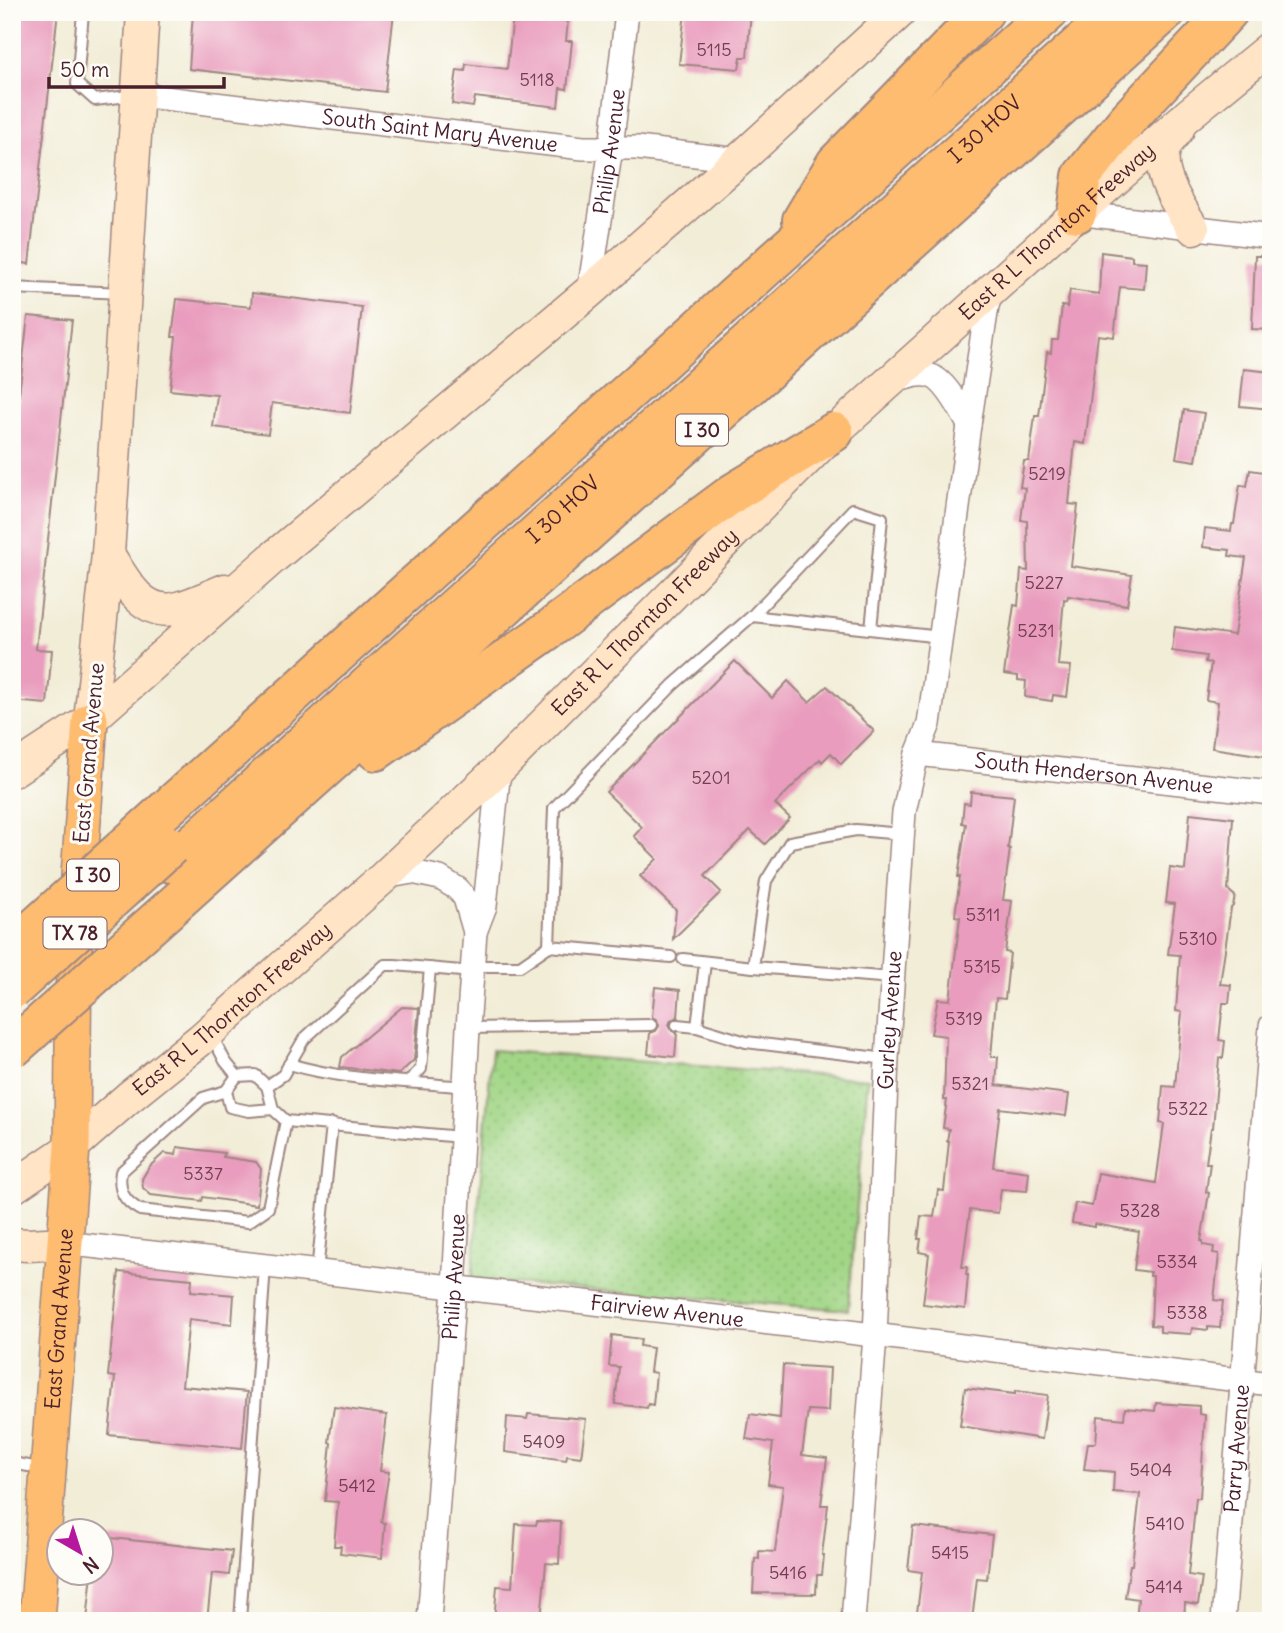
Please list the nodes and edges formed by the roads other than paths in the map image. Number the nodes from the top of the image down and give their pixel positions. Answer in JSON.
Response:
{"nodes":[{"id":1,"x":83,"y":12,"type":"edge"},
{"id":2,"x":144,"y":12,"type":"edge"},
{"id":3,"x":627,"y":12,"type":"edge"},
{"id":4,"x":900,"y":12,"type":"edge"},
{"id":5,"x":984,"y":12,"type":"edge"},
{"id":6,"x":1049,"y":12,"type":"edge"},
{"id":7,"x":1097,"y":12,"type":"edge"},
{"id":8,"x":1115,"y":12,"type":"edge"},
{"id":9,"x":1166,"y":12,"type":"edge"},
{"id":10,"x":1228,"y":12,"type":"edge"},
{"id":11,"x":1271,"y":47,"type":"edge"},
{"id":12,"x":139,"y":95,"type":"junction"},
{"id":13,"x":1188,"y":115,"type":"junction"},
{"id":14,"x":611,"y":148,"type":"junction"},
{"id":15,"x":740,"y":160,"type":"junction"},
{"id":16,"x":1077,"y":213,"type":"junction"},
{"id":17,"x":1193,"y":228,"type":"junction"},
{"id":18,"x":1271,"y":237,"type":"edge"},
{"id":19,"x":782,"y":254,"type":"junction"},
{"id":20,"x":993,"y":287,"type":"junction"},
{"id":21,"x":12,"y":288,"type":"edge"},
{"id":22,"x":589,"y":292,"type":"junction"},
{"id":23,"x":125,"y":293,"type":"junction"},
{"id":24,"x":890,"y":383,"type":"junction"},
{"id":25,"x":969,"y":425,"type":"junction"},
{"id":26,"x":834,"y":432,"type":"junction"},
{"id":27,"x":108,"y":554,"type":"junction"},
{"id":28,"x":246,"y":581,"type":"junction"},
{"id":29,"x":752,"y":616,"type":"junction"},
{"id":30,"x":871,"y":629,"type":"junction"},
{"id":31,"x":941,"y":637,"type":"junction"},
{"id":32,"x":90,"y":720,"type":"junction"},
{"id":33,"x":917,"y":754,"type":"junction"},
{"id":34,"x":499,"y":769,"type":"junction"},
{"id":35,"x":12,"y":771,"type":"edge"},
{"id":36,"x":1271,"y":793,"type":"edge"},
{"id":37,"x":902,"y":834,"type":"junction"},
{"id":38,"x":237,"y":848,"type":"junction"},
{"id":39,"x":171,"y":855,"type":"junction"},
{"id":40,"x":384,"y":877,"type":"junction"},
{"id":41,"x":475,"y":932,"type":"junction"},
{"id":42,"x":549,"y":946,"type":"junction"},
{"id":43,"x":12,"y":948,"type":"edge"},
{"id":44,"x":705,"y":963,"type":"junction"},
{"id":45,"x":753,"y":967,"type":"junction"},
{"id":46,"x":430,"y":968,"type":"junction"},
{"id":47,"x":472,"y":969,"type":"junction"},
{"id":48,"x":893,"y":978,"type":"junction"},
{"id":49,"x":12,"y":990,"type":"edge"},
{"id":50,"x":12,"y":1005,"type":"edge"},
{"id":51,"x":651,"y":1025,"type":"dead end"},
{"id":52,"x":677,"y":1025,"type":"dead end"},
{"id":53,"x":1271,"y":1026,"type":"edge"},
{"id":54,"x":697,"y":1027,"type":"junction"},
{"id":55,"x":468,"y":1028,"type":"junction"},
{"id":56,"x":209,"y":1031,"type":"junction"},
{"id":57,"x":12,"y":1049,"type":"edge"},
{"id":58,"x":887,"y":1059,"type":"junction"},
{"id":59,"x":289,"y":1063,"type":"junction"},
{"id":60,"x":237,"y":1076,"type":"junction"},
{"id":61,"x":408,"y":1082,"type":"junction"},
{"id":62,"x":268,"y":1086,"type":"junction"},
{"id":63,"x":465,"y":1087,"type":"junction"},
{"id":64,"x":226,"y":1091,"type":"junction"},
{"id":65,"x":272,"y":1109,"type":"junction"},
{"id":66,"x":286,"y":1121,"type":"junction"},
{"id":67,"x":332,"y":1124,"type":"junction"},
{"id":68,"x":461,"y":1137,"type":"junction"},
{"id":69,"x":72,"y":1147,"type":"junction"},
{"id":70,"x":12,"y":1188,"type":"edge"},
{"id":71,"x":64,"y":1243,"type":"junction"},
{"id":72,"x":12,"y":1244,"type":"edge"},
{"id":73,"x":265,"y":1266,"type":"junction"},
{"id":74,"x":317,"y":1272,"type":"junction"},
{"id":75,"x":454,"y":1287,"type":"junction"},
{"id":76,"x":875,"y":1336,"type":"junction"},
{"id":77,"x":1243,"y":1381,"type":"junction"},
{"id":78,"x":1271,"y":1384,"type":"edge"},
{"id":79,"x":12,"y":1463,"type":"edge"},
{"id":80,"x":48,"y":1469,"type":"junction"},
{"id":81,"x":37,"y":1621,"type":"edge"},
{"id":82,"x":240,"y":1621,"type":"edge"},
{"id":83,"x":429,"y":1621,"type":"edge"},
{"id":84,"x":853,"y":1621,"type":"edge"},
{"id":85,"x":1223,"y":1621,"type":"edge"}],
"edges":[{"from":1,"to":12,"type":"lane"},
{"from":2,"to":12,"type":"main road","name":"East Grand Avenue"},
{"from":3,"to":14,"type":"street","name":"Philip Avenue"},
{"from":4,"to":15,"type":"main road"},
{"from":5,"to":19,"type":"highway"},
{"from":6,"to":19,"type":"highway","number":"I 30"},
{"from":7,"to":39,"type":"highway","name":"I 30 HOV"},
{"from":8,"to":39,"type":"highway","name":"I 30 HOV"},
{"from":9,"to":38,"type":"highway","number":"I 30"},
{"from":10,"to":16,"type":"highway"},
{"from":11,"to":13,"type":"main road","name":"East R L Thornton Freeway"},
{"from":12,"to":14,"type":"street","name":"South Saint Mary Avenue"},
{"from":12,"to":23,"type":"main road","name":"East Grand Avenue"},
{"from":13,"to":16,"type":"main road","name":"East R L Thornton Freeway"},
{"from":13,"to":17,"type":"main road"},
{"from":14,"to":15,"type":"street","name":"South Saint Mary Avenue"},
{"from":14,"to":22,"type":"street","name":"Philip Avenue"},
{"from":15,"to":22,"type":"main road"},
{"from":16,"to":17,"type":"street"},
{"from":16,"to":20,"type":"main road","name":"East R L Thornton Freeway"},
{"from":17,"to":18,"type":"street"},
{"from":19,"to":43,"type":"highway","number":"I 30","bridge":true},
{"from":20,"to":24,"type":"main road","name":"East R L Thornton Freeway"},
{"from":20,"to":25,"type":"street","name":"Gurley Avenue"},
{"from":21,"to":23,"type":"lane"},
{"from":22,"to":28,"type":"main road"},
{"from":23,"to":27,"type":"main road","name":"East Grand Avenue"},
{"from":24,"to":25,"type":"street"},
{"from":24,"to":26,"type":"main road","name":"East R L Thornton Freeway"},
{"from":25,"to":31,"type":"street","name":"Gurley Avenue"},
{"from":26,"to":34,"type":"main road","name":"East R L Thornton Freeway"},
{"from":26,"to":38,"type":"highway"},
{"from":27,"to":28,"type":"main road"},
{"from":27,"to":32,"type":"main road","name":"East Grand Avenue"},
{"from":28,"to":32,"type":"main road"},
{"from":29,"to":30,"type":"lane"},
{"from":29,"to":30,"type":"lane"},
{"from":29,"to":42,"type":"lane"},
{"from":30,"to":31,"type":"lane"},
{"from":31,"to":33,"type":"street","name":"Gurley Avenue"},
{"from":32,"to":35,"type":"main road"},
{"from":32,"to":69,"type":"main road","name":"East Grand Avenue","number":"TX 78"},
{"from":33,"to":36,"type":"street","name":"South Henderson Avenue"},
{"from":33,"to":37,"type":"street","name":"Gurley Avenue"},
{"from":34,"to":40,"type":"main road","name":"East R L Thornton Freeway"},
{"from":34,"to":41,"type":"street","name":"Philip Avenue"},
{"from":37,"to":45,"type":"lane"},
{"from":37,"to":48,"type":"street","name":"Gurley Avenue"},
{"from":38,"to":57,"type":"highway","number":"I 30","bridge":true},
{"from":39,"to":49,"type":"highway","name":"I 30 HOV","bridge":true},
{"from":39,"to":50,"type":"highway","name":"I 30 HOV"},
{"from":40,"to":41,"type":"street","name":"Philip Avenue"},
{"from":40,"to":56,"type":"main road","name":"East R L Thornton Freeway"},
{"from":41,"to":47,"type":"street","name":"Philip Avenue"},
{"from":42,"to":44,"type":"lane"},
{"from":42,"to":47,"type":"lane"},
{"from":44,"to":45,"type":"lane"},
{"from":44,"to":54,"type":"lane"},
{"from":45,"to":48,"type":"lane"},
{"from":46,"to":47,"type":"lane"},
{"from":46,"to":59,"type":"lane"},
{"from":46,"to":61,"type":"lane"},
{"from":47,"to":55,"type":"street","name":"Philip Avenue"},
{"from":48,"to":58,"type":"street","name":"Gurley Avenue"},
{"from":51,"to":55,"type":"lane"},
{"from":52,"to":54,"type":"lane"},
{"from":53,"to":77,"type":"street","name":"Parry Avenue"},
{"from":54,"to":58,"type":"lane"},
{"from":55,"to":63,"type":"street","name":"Philip Avenue"},
{"from":56,"to":60,"type":"lane"},
{"from":56,"to":69,"type":"main road","name":"East R L Thornton Freeway"},
{"from":58,"to":76,"type":"street","name":"Gurley Avenue"},
{"from":59,"to":61,"type":"lane"},
{"from":59,"to":62,"type":"lane"},
{"from":60,"to":62,"type":"lane"},
{"from":60,"to":64,"type":"lane"},
{"from":61,"to":63,"type":"lane"},
{"from":62,"to":65,"type":"lane"},
{"from":63,"to":68,"type":"street","name":"Philip Avenue"},
{"from":64,"to":65,"type":"lane"},
{"from":64,"to":66,"type":"lane"},
{"from":65,"to":66,"type":"lane"},
{"from":66,"to":67,"type":"lane"},
{"from":67,"to":68,"type":"lane"},
{"from":67,"to":74,"type":"lane"},
{"from":68,"to":75,"type":"street","name":"Philip Avenue"},
{"from":69,"to":70,"type":"main road","name":"East R L Thornton Freeway"},
{"from":69,"to":71,"type":"main road","name":"East Grand Avenue","number":"TX 78"},
{"from":71,"to":72,"type":"main road"},
{"from":71,"to":73,"type":"street","name":"Fairview Avenue"},
{"from":71,"to":80,"type":"main road","name":"East Grand Avenue","number":"TX 78"},
{"from":73,"to":74,"type":"street","name":"Fairview Avenue"},
{"from":73,"to":82,"type":"lane"},
{"from":74,"to":75,"type":"street","name":"Fairview Avenue"},
{"from":75,"to":76,"type":"street","name":"Fairview Avenue"},
{"from":75,"to":83,"type":"street","name":"Philip Avenue"},
{"from":76,"to":77,"type":"street","name":"Fairview Avenue"},
{"from":76,"to":84,"type":"street","name":"Gurley Avenue"},
{"from":77,"to":78,"type":"street","name":"Fairview Avenue"},
{"from":77,"to":85,"type":"street","name":"Parry Avenue"},
{"from":79,"to":80,"type":"lane"},
{"from":80,"to":81,"type":"main road","name":"East Grand Avenue","number":"TX 78"}]}
